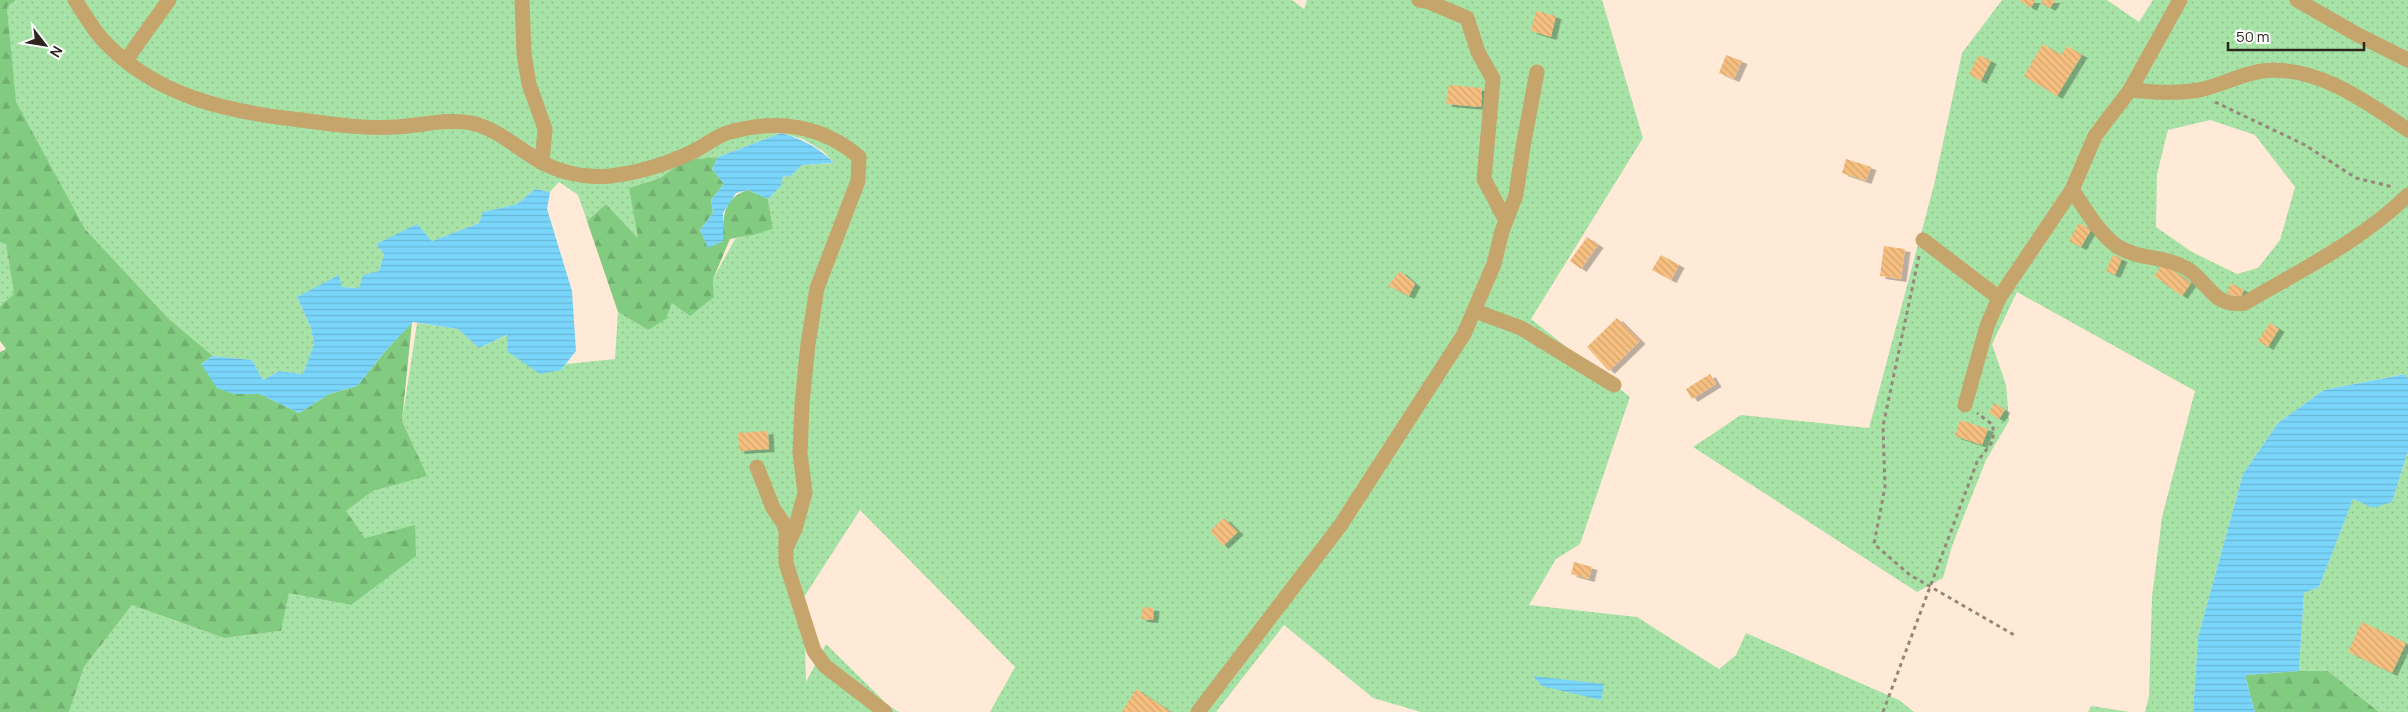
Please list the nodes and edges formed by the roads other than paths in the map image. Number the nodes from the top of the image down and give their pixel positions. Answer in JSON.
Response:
{"nodes":[{"id":1,"x":75,"y":0,"type":"edge"},
{"id":2,"x":169,"y":0,"type":"edge"},
{"id":3,"x":522,"y":0,"type":"edge"},
{"id":4,"x":1419,"y":0,"type":"edge"},
{"id":5,"x":2180,"y":0,"type":"edge"},
{"id":6,"x":2297,"y":0,"type":"edge"},
{"id":7,"x":126,"y":60,"type":"junction"},
{"id":8,"x":2408,"y":60,"type":"edge"},
{"id":9,"x":1537,"y":72,"type":"dead end"},
{"id":10,"x":2130,"y":90,"type":"junction"},
{"id":11,"x":2408,"y":130,"type":"edge"},
{"id":12,"x":542,"y":163,"type":"junction"},
{"id":13,"x":2072,"y":190,"type":"junction"},
{"id":14,"x":2404,"y":192,"type":"edge"},
{"id":15,"x":1506,"y":221,"type":"junction"},
{"id":16,"x":1923,"y":240,"type":"road end"},
{"id":17,"x":1999,"y":298,"type":"junction"},
{"id":18,"x":1475,"y":311,"type":"junction"},
{"id":19,"x":1614,"y":385,"type":"dead end"},
{"id":20,"x":1965,"y":405,"type":"road end"},
{"id":21,"x":757,"y":468,"type":"dead end"},
{"id":22,"x":786,"y":548,"type":"junction"},
{"id":23,"x":885,"y":712,"type":"edge"},
{"id":24,"x":1198,"y":712,"type":"edge"}],
"edges":[{"from":1,"to":7,"type":"street"},
{"from":2,"to":7,"type":"street"},
{"from":3,"to":12,"type":"street"},
{"from":4,"to":15,"type":"street"},
{"from":5,"to":10,"type":"street"},
{"from":6,"to":8,"type":"street"},
{"from":7,"to":12,"type":"street"},
{"from":9,"to":15,"type":"street"},
{"from":10,"to":11,"type":"street"},
{"from":10,"to":13,"type":"street"},
{"from":12,"to":22,"type":"street"},
{"from":13,"to":14,"type":"street"},
{"from":13,"to":17,"type":"street"},
{"from":15,"to":18,"type":"street"},
{"from":16,"to":17,"type":"street"},
{"from":17,"to":20,"type":"street"},
{"from":18,"to":19,"type":"street"},
{"from":18,"to":24,"type":"street"},
{"from":21,"to":22,"type":"street"},
{"from":22,"to":23,"type":"street"}]}
